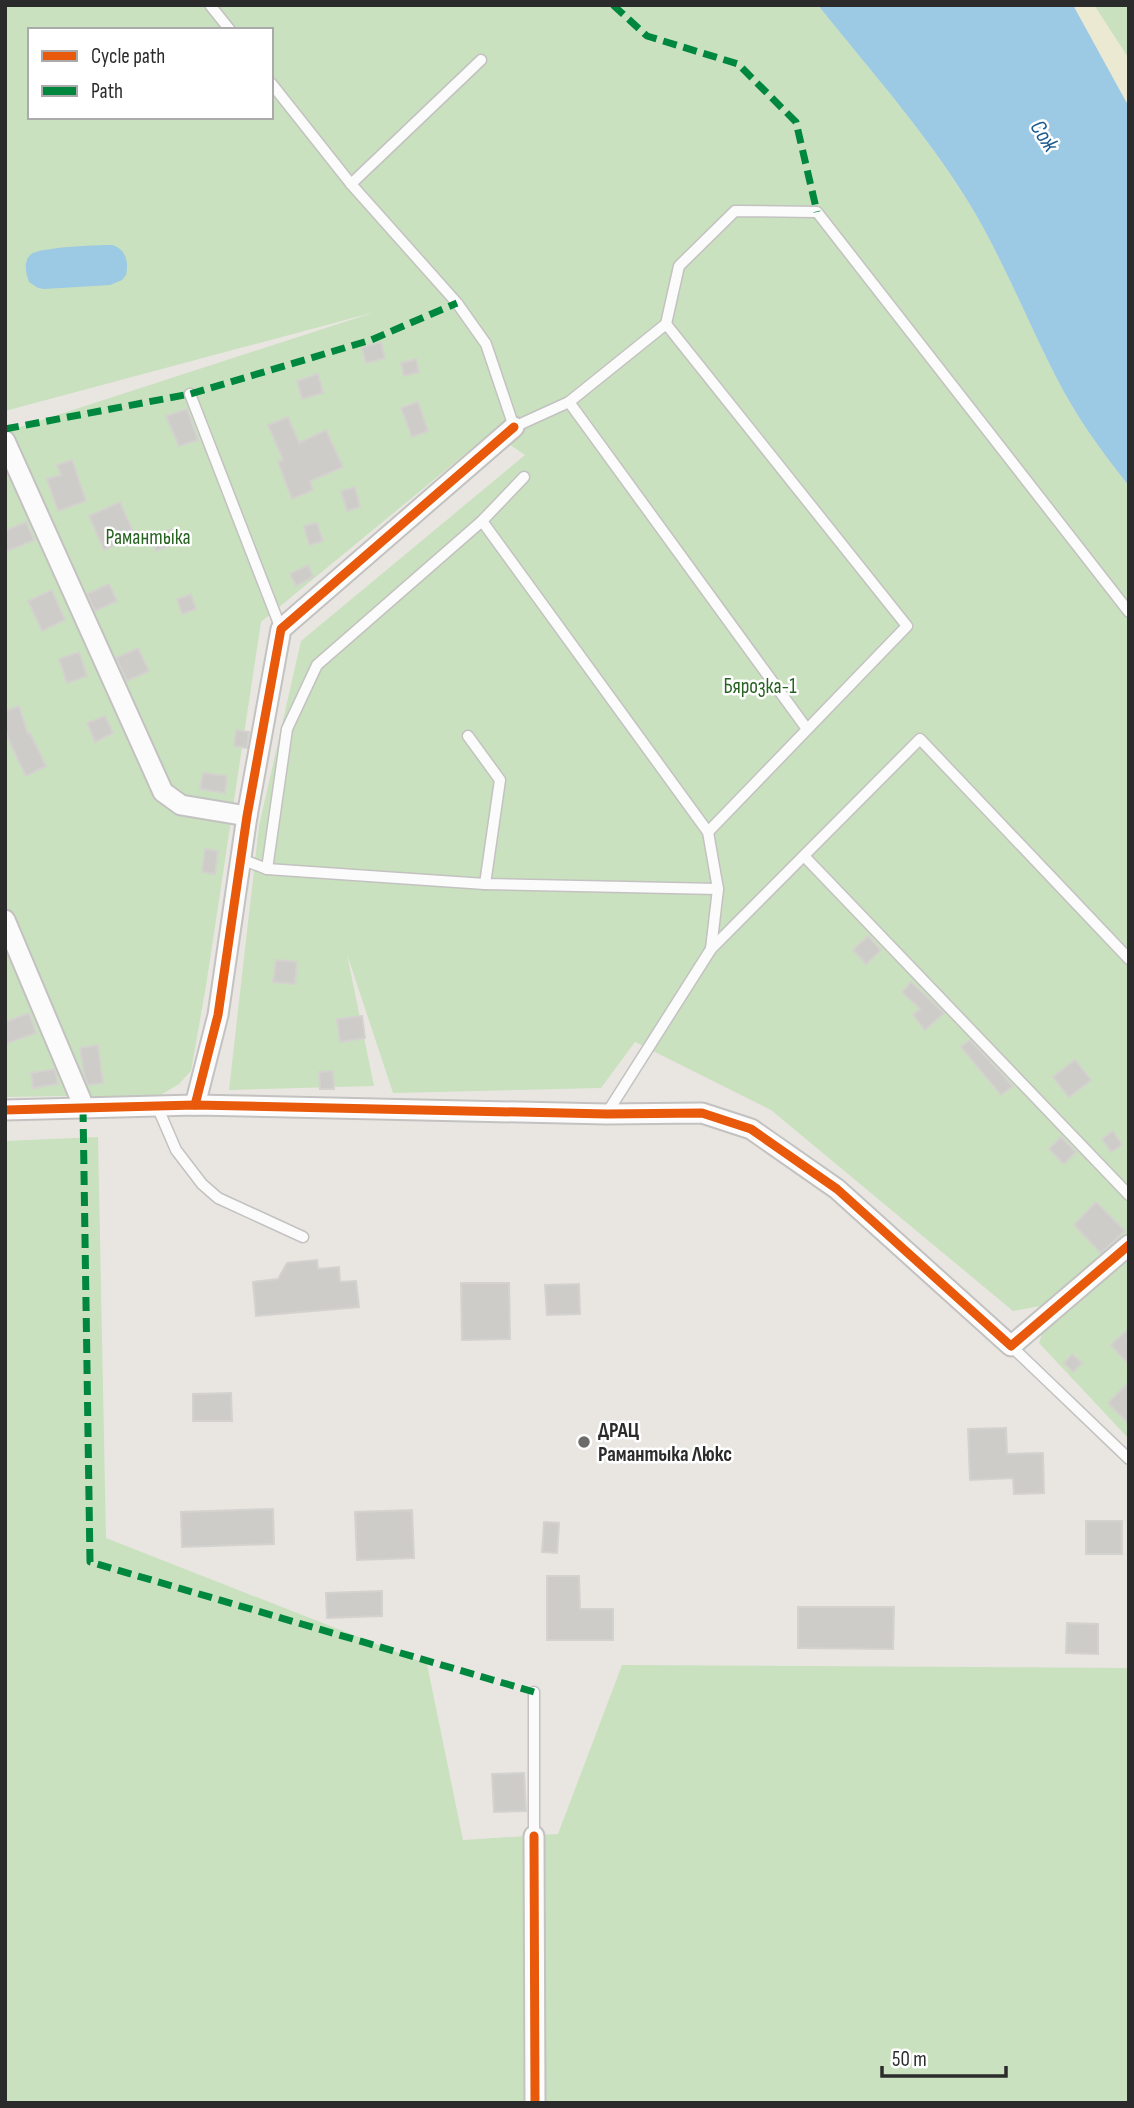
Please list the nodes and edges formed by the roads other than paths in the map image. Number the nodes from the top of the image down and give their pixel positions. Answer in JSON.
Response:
{"nodes":[{"id":1,"x":210,"y":5,"type":"edge"},
{"id":2,"x":228,"y":28,"type":"edge"},
{"id":3,"x":481,"y":60,"type":"dead end"},
{"id":4,"x":273,"y":86,"type":"edge"},
{"id":5,"x":351,"y":184,"type":"junction"},
{"id":6,"x":666,"y":324,"type":"junction"},
{"id":7,"x":190,"y":394,"type":"dead end"},
{"id":8,"x":569,"y":402,"type":"junction"},
{"id":9,"x":514,"y":427,"type":"junction"},
{"id":10,"x":5,"y":441,"type":"edge"},
{"id":11,"x":524,"y":477,"type":"dead end"},
{"id":12,"x":482,"y":521,"type":"junction"},
{"id":13,"x":1129,"y":612,"type":"edge"},
{"id":14,"x":281,"y":629,"type":"junction"},
{"id":15,"x":807,"y":729,"type":"junction"},
{"id":16,"x":468,"y":736,"type":"dead end"},
{"id":17,"x":247,"y":816,"type":"junction"},
{"id":18,"x":708,"y":832,"type":"junction"},
{"id":19,"x":804,"y":856,"type":"junction"},
{"id":20,"x":241,"y":859,"type":"junction"},
{"id":21,"x":267,"y":869,"type":"junction"},
{"id":22,"x":485,"y":884,"type":"junction"},
{"id":23,"x":718,"y":889,"type":"junction"},
{"id":24,"x":5,"y":920,"type":"edge"},
{"id":25,"x":711,"y":949,"type":"junction"},
{"id":26,"x":1129,"y":959,"type":"edge"},
{"id":27,"x":194,"y":1105,"type":"junction"},
{"id":28,"x":157,"y":1106,"type":"junction"},
{"id":29,"x":83,"y":1108,"type":"junction"},
{"id":30,"x":5,"y":1110,"type":"edge"},
{"id":31,"x":607,"y":1114,"type":"junction"},
{"id":32,"x":1129,"y":1195,"type":"edge"},
{"id":33,"x":303,"y":1237,"type":"dead end"},
{"id":34,"x":1129,"y":1245,"type":"edge"},
{"id":35,"x":1011,"y":1346,"type":"junction"},
{"id":36,"x":1129,"y":1460,"type":"edge"},
{"id":37,"x":534,"y":1692,"type":"dead end"},
{"id":38,"x":534,"y":1836,"type":"joint"},
{"id":39,"x":534,"y":2103,"type":"edge"}],
"edges":[{"from":1,"to":2,"type":"lane"},
{"from":3,"to":5,"type":"lane"},
{"from":4,"to":5,"type":"lane"},
{"from":5,"to":9,"type":"lane"},
{"from":6,"to":8,"type":"lane"},
{"from":6,"to":13,"type":"lane"},
{"from":6,"to":15,"type":"lane"},
{"from":7,"to":14,"type":"lane"},
{"from":8,"to":9,"type":"lane"},
{"from":8,"to":15,"type":"lane"},
{"from":9,"to":14,"type":"street"},
{"from":10,"to":17,"type":"street"},
{"from":11,"to":12,"type":"lane"},
{"from":12,"to":18,"type":"lane"},
{"from":12,"to":21,"type":"lane"},
{"from":14,"to":17,"type":"street"},
{"from":15,"to":18,"type":"lane"},
{"from":16,"to":22,"type":"lane"},
{"from":17,"to":20,"type":"street"},
{"from":18,"to":23,"type":"lane"},
{"from":19,"to":25,"type":"lane"},
{"from":19,"to":26,"type":"lane"},
{"from":19,"to":32,"type":"lane"},
{"from":20,"to":21,"type":"lane"},
{"from":20,"to":27,"type":"street"},
{"from":21,"to":22,"type":"lane"},
{"from":22,"to":23,"type":"lane"},
{"from":23,"to":25,"type":"lane"},
{"from":24,"to":29,"type":"street"},
{"from":25,"to":31,"type":"lane"},
{"from":27,"to":28,"type":"street"},
{"from":27,"to":31,"type":"street"},
{"from":28,"to":29,"type":"street"},
{"from":28,"to":33,"type":"lane"},
{"from":29,"to":30,"type":"street"},
{"from":31,"to":35,"type":"street"},
{"from":34,"to":35,"type":"street"},
{"from":35,"to":36,"type":"lane"},
{"from":37,"to":38,"type":"lane"},
{"from":38,"to":39,"type":"street"}]}
